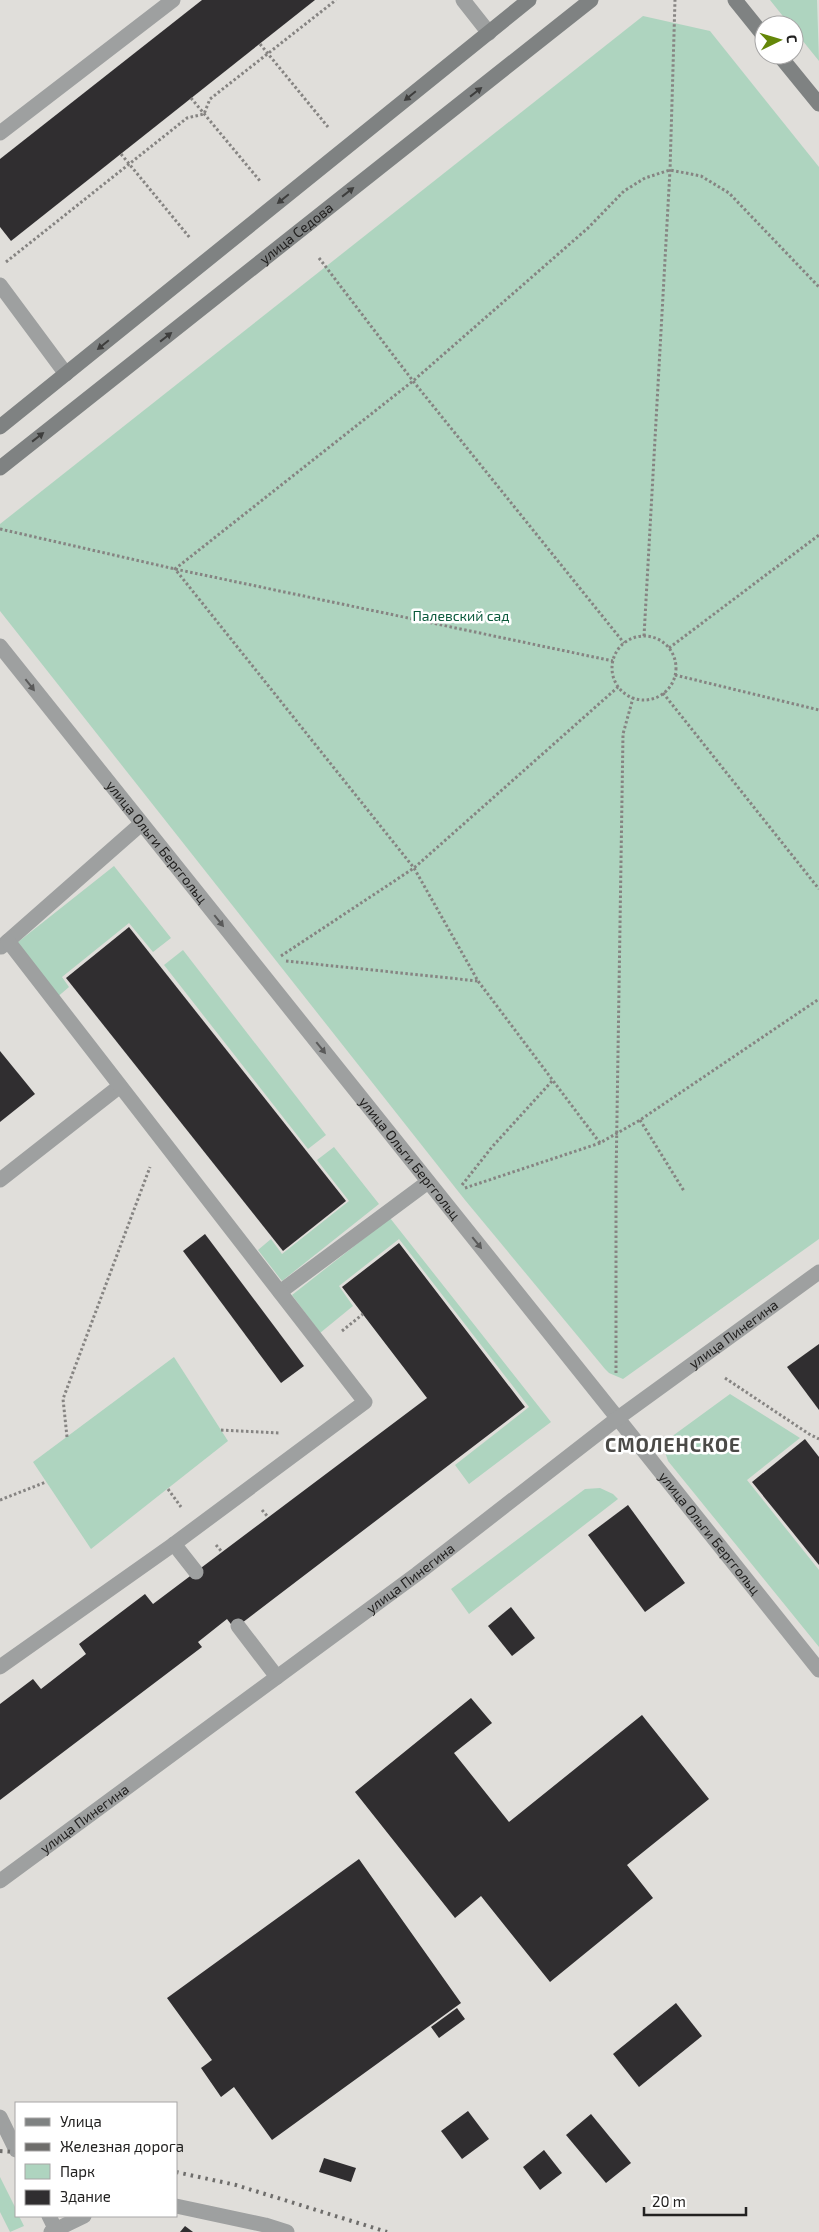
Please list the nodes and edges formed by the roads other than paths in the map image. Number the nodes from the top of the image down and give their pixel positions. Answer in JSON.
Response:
{"nodes":[{"id":1,"x":172,"y":0,"type":"edge"},
{"id":2,"x":463,"y":0,"type":"edge"},
{"id":3,"x":530,"y":0,"type":"edge"},
{"id":4,"x":591,"y":0,"type":"edge"},
{"id":5,"x":735,"y":0,"type":"edge"},
{"id":6,"x":754,"y":24,"type":"edge"},
{"id":7,"x":489,"y":32,"type":"junction"},
{"id":8,"x":787,"y":65,"type":"edge"},
{"id":9,"x":819,"y":104,"type":"edge"},
{"id":10,"x":0,"y":133,"type":"edge"},
{"id":11,"x":0,"y":286,"type":"edge"},
{"id":12,"x":66,"y":374,"type":"junction"},
{"id":13,"x":0,"y":427,"type":"edge"},
{"id":14,"x":0,"y":468,"type":"edge"},
{"id":15,"x":0,"y":646,"type":"edge"},
{"id":16,"x":141,"y":824,"type":"junction"},
{"id":17,"x":4,"y":944,"type":"edge"},
{"id":18,"x":120,"y":1086,"type":"junction"},
{"id":19,"x":0,"y":1180,"type":"edge"},
{"id":20,"x":428,"y":1182,"type":"junction"},
{"id":21,"x":819,"y":1272,"type":"edge"},
{"id":22,"x":280,"y":1292,"type":"junction"},
{"id":23,"x":618,"y":1418,"type":"junction"},
{"id":24,"x":174,"y":1544,"type":"junction"},
{"id":25,"x":196,"y":1572,"type":"dead end"},
{"id":26,"x":238,"y":1626,"type":"dead end"},
{"id":27,"x":0,"y":1667,"type":"edge"},
{"id":28,"x":819,"y":1670,"type":"edge"},
{"id":29,"x":277,"y":1677,"type":"junction"},
{"id":30,"x":0,"y":1881,"type":"edge"},
{"id":31,"x":0,"y":2117,"type":"edge"},
{"id":32,"x":15,"y":2148,"type":"edge"},
{"id":33,"x":178,"y":2206,"type":"edge"},
{"id":34,"x":49,"y":2217,"type":"edge"},
{"id":35,"x":82,"y":2217,"type":"edge"},
{"id":36,"x":55,"y":2231,"type":"edge"},
{"id":37,"x":287,"y":2232,"type":"edge"}],
"edges":[{"from":1,"to":10,"type":"street"},
{"from":2,"to":7,"type":"street"},
{"from":3,"to":7,"type":"main road"},
{"from":14,"to":4,"type":"main road","name":"улица Седова","one_way":true},
{"from":5,"to":6,"type":"main road"},
{"from":7,"to":12,"type":"main road","one_way":true},
{"from":8,"to":9,"type":"main road"},
{"from":11,"to":12,"type":"street"},
{"from":12,"to":13,"type":"main road"},
{"from":15,"to":16,"type":"street","name":"улица Ольги Берггольц","one_way":true},
{"from":16,"to":17,"type":"street"},
{"from":16,"to":20,"type":"street","name":"улица Ольги Берггольц","one_way":true},
{"from":17,"to":18,"type":"street"},
{"from":18,"to":19,"type":"street"},
{"from":18,"to":22,"type":"street"},
{"from":20,"to":22,"type":"street"},
{"from":20,"to":23,"type":"street","name":"улица Ольги Берггольц","one_way":true},
{"from":21,"to":23,"type":"street","name":"улица Пинегина"},
{"from":22,"to":24,"type":"street"},
{"from":23,"to":28,"type":"street","name":"улица Ольги Берггольц"},
{"from":23,"to":29,"type":"street","name":"улица Пинегина"},
{"from":24,"to":25,"type":"street"},
{"from":24,"to":27,"type":"street"},
{"from":26,"to":29,"type":"street"},
{"from":29,"to":30,"type":"street","name":"улица Пинегина"},
{"from":31,"to":32,"type":"street"},
{"from":33,"to":37,"type":"street"},
{"from":34,"to":36,"type":"street"},
{"from":35,"to":36,"type":"street"}]}
